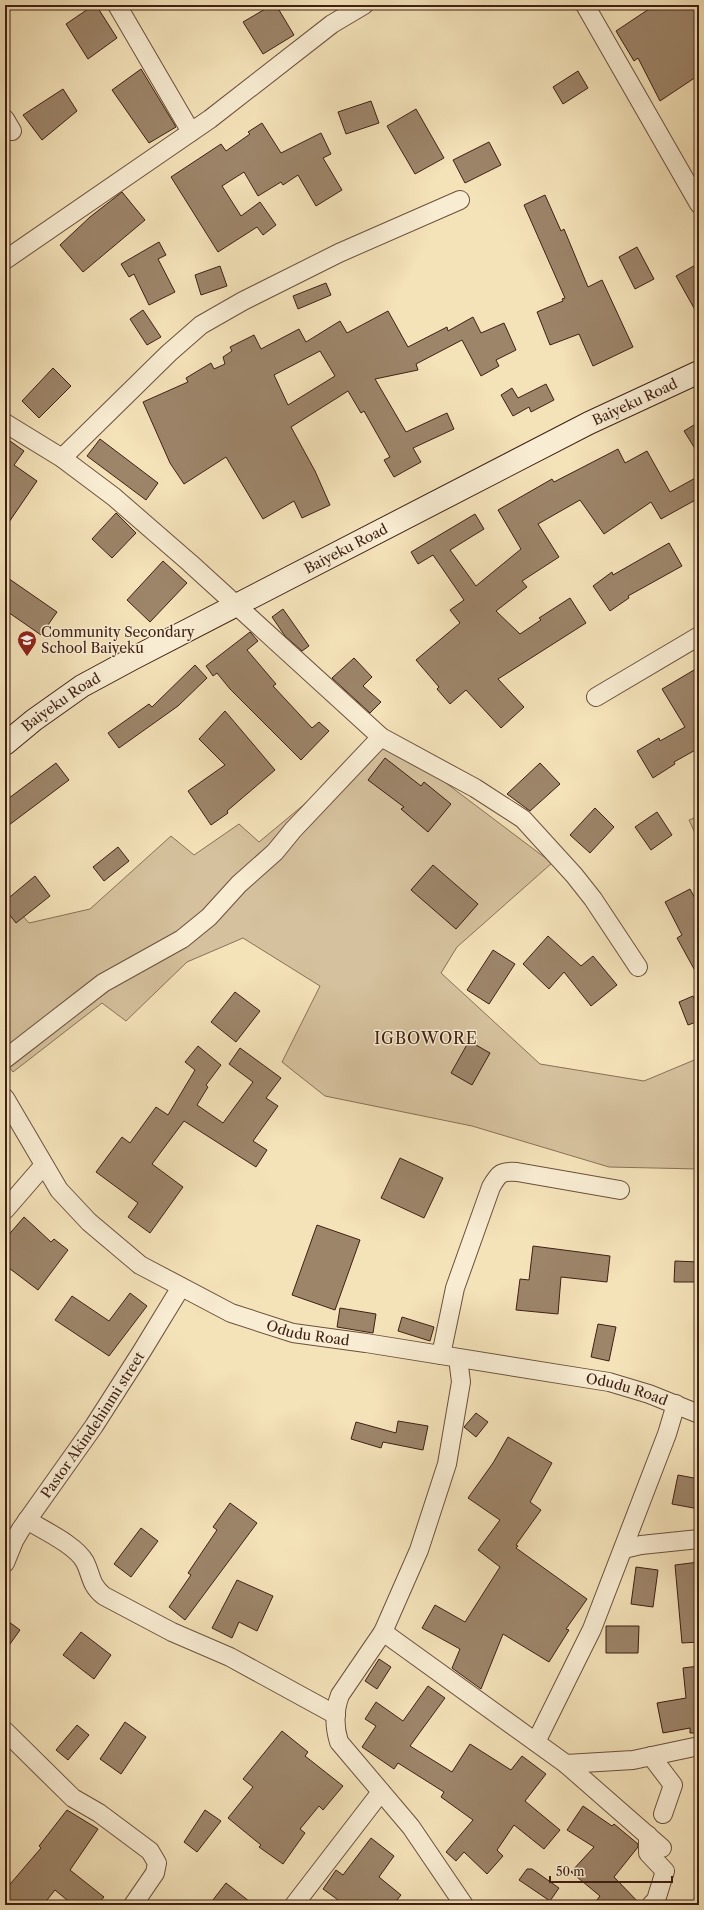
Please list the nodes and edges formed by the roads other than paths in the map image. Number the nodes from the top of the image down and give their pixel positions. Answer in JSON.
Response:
{"nodes":[{"id":1,"x":117,"y":5,"type":"edge"},
{"id":2,"x":585,"y":5,"type":"edge"},
{"id":3,"x":358,"y":6,"type":"edge"},
{"id":4,"x":191,"y":132,"type":"junction"},
{"id":5,"x":460,"y":200,"type":"dead end"},
{"id":6,"x":699,"y":204,"type":"edge"},
{"id":7,"x":5,"y":260,"type":"edge"},
{"id":8,"x":699,"y":372,"type":"edge"},
{"id":9,"x":5,"y":423,"type":"edge"},
{"id":10,"x":62,"y":458,"type":"junction"},
{"id":11,"x":235,"y":606,"type":"junction"},
{"id":12,"x":699,"y":636,"type":"edge"},
{"id":13,"x":596,"y":697,"type":"dead end"},
{"id":14,"x":381,"y":738,"type":"junction"},
{"id":15,"x":5,"y":744,"type":"edge"},
{"id":16,"x":638,"y":967,"type":"dead end"},
{"id":17,"x":5,"y":1059,"type":"edge"},
{"id":18,"x":5,"y":1098,"type":"edge"},
{"id":19,"x":44,"y":1165,"type":"junction"},
{"id":20,"x":620,"y":1190,"type":"dead end"},
{"id":21,"x":5,"y":1210,"type":"edge"},
{"id":22,"x":181,"y":1287,"type":"junction"},
{"id":23,"x":441,"y":1355,"type":"junction"},
{"id":24,"x":458,"y":1358,"type":"junction"},
{"id":25,"x":676,"y":1404,"type":"junction"},
{"id":26,"x":699,"y":1414,"type":"edge"},
{"id":27,"x":28,"y":1520,"type":"junction"},
{"id":28,"x":632,"y":1528,"type":"junction"},
{"id":29,"x":699,"y":1540,"type":"edge"},
{"id":30,"x":641,"y":1545,"type":"junction"},
{"id":31,"x":624,"y":1549,"type":"junction"},
{"id":32,"x":5,"y":1563,"type":"edge"},
{"id":33,"x":383,"y":1632,"type":"junction"},
{"id":34,"x":336,"y":1715,"type":"junction"},
{"id":35,"x":5,"y":1731,"type":"edge"},
{"id":36,"x":536,"y":1742,"type":"junction"},
{"id":37,"x":699,"y":1746,"type":"edge"},
{"id":38,"x":651,"y":1756,"type":"junction"},
{"id":39,"x":566,"y":1764,"type":"junction"},
{"id":40,"x":381,"y":1792,"type":"junction"},
{"id":41,"x":663,"y":1814,"type":"dead end"},
{"id":42,"x":648,"y":1835,"type":"junction"},
{"id":43,"x":662,"y":1848,"type":"dead end"},
{"id":44,"x":655,"y":1903,"type":"edge"},
{"id":45,"x":133,"y":1905,"type":"edge"},
{"id":46,"x":294,"y":1905,"type":"edge"},
{"id":47,"x":464,"y":1905,"type":"edge"}],
"edges":[{"from":1,"to":4,"type":"street"},
{"from":2,"to":6,"type":"street"},
{"from":3,"to":4,"type":"street"},
{"from":4,"to":7,"type":"street"},
{"from":5,"to":10,"type":"street"},
{"from":8,"to":11,"type":"main road","name":"Baiyeku Road"},
{"from":9,"to":10,"type":"street"},
{"from":10,"to":11,"type":"street"},
{"from":11,"to":14,"type":"street"},
{"from":11,"to":15,"type":"main road","name":"Baiyeku Road"},
{"from":12,"to":13,"type":"street"},
{"from":14,"to":16,"type":"street"},
{"from":14,"to":17,"type":"street"},
{"from":18,"to":19,"type":"street","name":"Odudu Road"},
{"from":19,"to":21,"type":"street"},
{"from":19,"to":22,"type":"street","name":"Odudu Road"},
{"from":20,"to":23,"type":"street"},
{"from":22,"to":23,"type":"street","name":"Odudu Road"},
{"from":22,"to":27,"type":"street","name":"Pastor Akindehinmi street"},
{"from":23,"to":24,"type":"street","name":"Odudu Road"},
{"from":24,"to":25,"type":"street","name":"Odudu Road"},
{"from":24,"to":33,"type":"street"},
{"from":25,"to":26,"type":"street","name":"Odudu Road"},
{"from":25,"to":28,"type":"street"},
{"from":27,"to":32,"type":"street","name":"Pastor Akindehinmi street"},
{"from":27,"to":34,"type":"street"},
{"from":28,"to":30,"type":"street"},
{"from":28,"to":31,"type":"street"},
{"from":29,"to":30,"type":"street"},
{"from":30,"to":31,"type":"street"},
{"from":31,"to":36,"type":"street"},
{"from":33,"to":34,"type":"street"},
{"from":33,"to":36,"type":"street"},
{"from":34,"to":40,"type":"street"},
{"from":35,"to":45,"type":"street"},
{"from":36,"to":39,"type":"street"},
{"from":37,"to":38,"type":"street"},
{"from":38,"to":39,"type":"street"},
{"from":38,"to":41,"type":"street"},
{"from":39,"to":42,"type":"street"},
{"from":40,"to":46,"type":"street"},
{"from":40,"to":47,"type":"street"},
{"from":42,"to":43,"type":"street"},
{"from":42,"to":44,"type":"street"}]}
